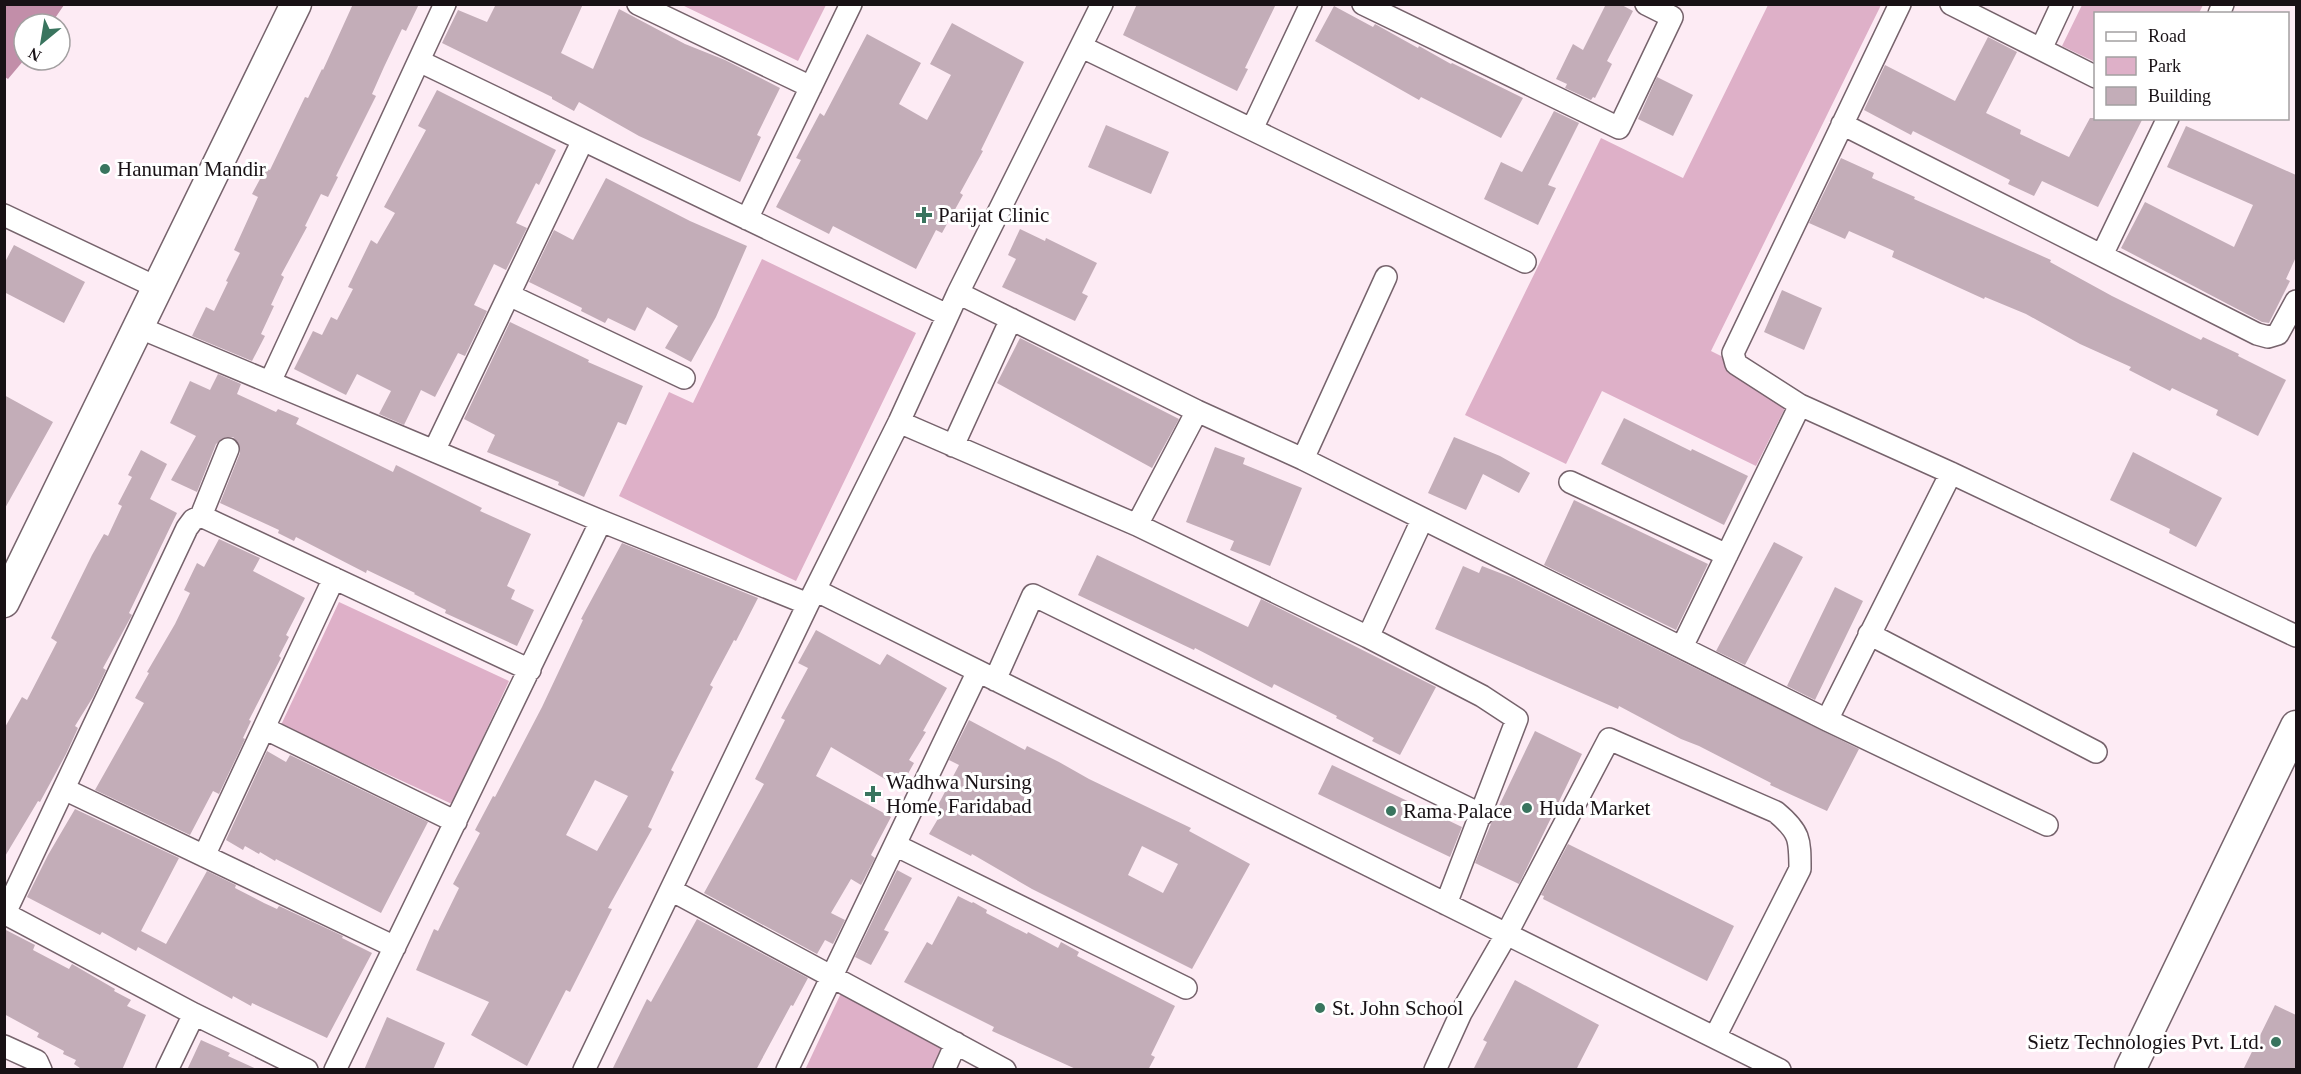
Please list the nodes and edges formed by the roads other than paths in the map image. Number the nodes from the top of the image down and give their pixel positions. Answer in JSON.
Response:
{"nodes":[{"id":1,"x":296,"y":4,"type":"edge"},
{"id":2,"x":445,"y":4,"type":"edge"},
{"id":3,"x":638,"y":4,"type":"edge"},
{"id":4,"x":851,"y":4,"type":"edge"},
{"id":5,"x":1102,"y":4,"type":"edge"},
{"id":6,"x":1311,"y":4,"type":"edge"},
{"id":7,"x":1363,"y":4,"type":"edge"},
{"id":8,"x":1646,"y":4,"type":"edge"},
{"id":9,"x":1900,"y":4,"type":"edge"},
{"id":10,"x":1952,"y":4,"type":"edge"},
{"id":11,"x":2062,"y":4,"type":"edge"},
{"id":12,"x":1082,"y":47,"type":"junction"},
{"id":13,"x":2040,"y":50,"type":"junction"},
{"id":14,"x":419,"y":61,"type":"junction"},
{"id":15,"x":2094,"y":76,"type":"edge"},
{"id":16,"x":811,"y":87,"type":"junction"},
{"id":17,"x":2167,"y":120,"type":"edge"},
{"id":18,"x":1842,"y":124,"type":"junction"},
{"id":19,"x":1252,"y":129,"type":"junction"},
{"id":20,"x":583,"y":140,"type":"junction"},
{"id":21,"x":4,"y":215,"type":"edge"},
{"id":22,"x":747,"y":219,"type":"junction"},
{"id":23,"x":2102,"y":255,"type":"junction"},
{"id":24,"x":1525,"y":262,"type":"dead end"},
{"id":25,"x":1386,"y":277,"type":"dead end"},
{"id":26,"x":158,"y":288,"type":"junction"},
{"id":27,"x":958,"y":293,"type":"junction"},
{"id":28,"x":509,"y":295,"type":"junction"},
{"id":29,"x":2296,"y":301,"type":"edge"},
{"id":30,"x":947,"y":315,"type":"junction"},
{"id":31,"x":1011,"y":320,"type":"junction"},
{"id":32,"x":138,"y":327,"type":"junction"},
{"id":33,"x":684,"y":378,"type":"dead end"},
{"id":34,"x":270,"y":382,"type":"junction"},
{"id":35,"x":1800,"y":405,"type":"junction"},
{"id":36,"x":1197,"y":411,"type":"junction"},
{"id":37,"x":898,"y":422,"type":"junction"},
{"id":38,"x":953,"y":446,"type":"junction"},
{"id":39,"x":228,"y":448,"type":"dead end"},
{"id":40,"x":434,"y":451,"type":"junction"},
{"id":41,"x":1303,"y":459,"type":"junction"},
{"id":42,"x":1951,"y":473,"type":"junction"},
{"id":43,"x":1570,"y":482,"type":"dead end"},
{"id":44,"x":201,"y":516,"type":"junction"},
{"id":45,"x":1422,"y":520,"type":"junction"},
{"id":46,"x":601,"y":521,"type":"junction"},
{"id":47,"x":1137,"y":525,"type":"junction"},
{"id":48,"x":1727,"y":555,"type":"junction"},
{"id":49,"x":334,"y":578,"type":"junction"},
{"id":50,"x":811,"y":597,"type":"junction"},
{"id":51,"x":4,"y":602,"type":"edge"},
{"id":52,"x":1869,"y":634,"type":"junction"},
{"id":53,"x":2296,"y":636,"type":"edge"},
{"id":54,"x":1368,"y":637,"type":"junction"},
{"id":55,"x":1682,"y":647,"type":"junction"},
{"id":56,"x":530,"y":670,"type":"junction"},
{"id":57,"x":987,"y":676,"type":"junction"},
{"id":58,"x":1827,"y":720,"type":"junction"},
{"id":59,"x":2296,"y":726,"type":"edge"},
{"id":60,"x":264,"y":728,"type":"junction"},
{"id":61,"x":2096,"y":752,"type":"dead end"},
{"id":62,"x":64,"y":789,"type":"junction"},
{"id":63,"x":1482,"y":815,"type":"junction"},
{"id":64,"x":456,"y":822,"type":"junction"},
{"id":65,"x":2048,"y":825,"type":"dead end"},
{"id":66,"x":895,"y":845,"type":"junction"},
{"id":67,"x":204,"y":856,"type":"junction"},
{"id":68,"x":670,"y":890,"type":"junction"},
{"id":69,"x":1446,"y":904,"type":"junction"},
{"id":70,"x":5,"y":913,"type":"edge"},
{"id":71,"x":1506,"y":934,"type":"junction"},
{"id":72,"x":395,"y":947,"type":"junction"},
{"id":73,"x":832,"y":976,"type":"junction"},
{"id":74,"x":1186,"y":988,"type":"dead end"},
{"id":75,"x":194,"y":1014,"type":"junction"},
{"id":76,"x":1715,"y":1037,"type":"junction"},
{"id":77,"x":956,"y":1043,"type":"junction"},
{"id":78,"x":4,"y":1046,"type":"edge"},
{"id":79,"x":41,"y":1070,"type":"edge"},
{"id":80,"x":166,"y":1070,"type":"edge"},
{"id":81,"x":307,"y":1070,"type":"edge"},
{"id":82,"x":335,"y":1070,"type":"edge"},
{"id":83,"x":584,"y":1070,"type":"edge"},
{"id":84,"x":787,"y":1070,"type":"edge"},
{"id":85,"x":944,"y":1070,"type":"edge"},
{"id":86,"x":1005,"y":1070,"type":"edge"},
{"id":87,"x":1435,"y":1070,"type":"edge"},
{"id":88,"x":1780,"y":1070,"type":"edge"},
{"id":89,"x":2130,"y":1070,"type":"edge"}],
"edges":[{"from":1,"to":26,"type":"street"},
{"from":2,"to":14,"type":"street"},
{"from":3,"to":16,"type":"street"},
{"from":4,"to":16,"type":"street"},
{"from":5,"to":12,"type":"street"},
{"from":6,"to":19,"type":"street"},
{"from":7,"to":8,"type":"street"},
{"from":9,"to":18,"type":"street"},
{"from":10,"to":13,"type":"street"},
{"from":11,"to":13,"type":"street"},
{"from":12,"to":19,"type":"street"},
{"from":12,"to":27,"type":"street"},
{"from":13,"to":15,"type":"street"},
{"from":14,"to":20,"type":"street"},
{"from":14,"to":34,"type":"street"},
{"from":16,"to":22,"type":"street"},
{"from":17,"to":23,"type":"street"},
{"from":18,"to":23,"type":"street"},
{"from":18,"to":35,"type":"street"},
{"from":19,"to":24,"type":"street"},
{"from":20,"to":22,"type":"street"},
{"from":20,"to":28,"type":"street"},
{"from":21,"to":26,"type":"street"},
{"from":22,"to":30,"type":"street"},
{"from":23,"to":29,"type":"street"},
{"from":25,"to":41,"type":"street"},
{"from":26,"to":32,"type":"street"},
{"from":27,"to":30,"type":"street"},
{"from":27,"to":31,"type":"street"},
{"from":28,"to":33,"type":"street"},
{"from":28,"to":40,"type":"street"},
{"from":30,"to":37,"type":"street"},
{"from":31,"to":36,"type":"street"},
{"from":31,"to":38,"type":"street"},
{"from":32,"to":34,"type":"street"},
{"from":32,"to":51,"type":"street"},
{"from":34,"to":40,"type":"street"},
{"from":35,"to":42,"type":"street"},
{"from":35,"to":48,"type":"street"},
{"from":36,"to":41,"type":"street"},
{"from":36,"to":47,"type":"street"},
{"from":37,"to":38,"type":"street"},
{"from":37,"to":50,"type":"street"},
{"from":38,"to":47,"type":"street"},
{"from":39,"to":44,"type":"street"},
{"from":40,"to":46,"type":"street"},
{"from":41,"to":45,"type":"street"},
{"from":42,"to":52,"type":"street"},
{"from":42,"to":53,"type":"street"},
{"from":43,"to":48,"type":"street"},
{"from":44,"to":49,"type":"street"},
{"from":44,"to":62,"type":"street"},
{"from":45,"to":54,"type":"street"},
{"from":45,"to":55,"type":"street"},
{"from":46,"to":50,"type":"street"},
{"from":46,"to":56,"type":"street"},
{"from":47,"to":54,"type":"street"},
{"from":48,"to":55,"type":"street"},
{"from":49,"to":56,"type":"street"},
{"from":49,"to":60,"type":"street"},
{"from":50,"to":57,"type":"street"},
{"from":50,"to":68,"type":"street"},
{"from":52,"to":58,"type":"street"},
{"from":52,"to":61,"type":"street"},
{"from":54,"to":63,"type":"street"},
{"from":55,"to":58,"type":"street"},
{"from":56,"to":64,"type":"street"},
{"from":57,"to":63,"type":"street"},
{"from":57,"to":66,"type":"street"},
{"from":57,"to":69,"type":"street"},
{"from":58,"to":65,"type":"street"},
{"from":59,"to":89,"type":"street"},
{"from":60,"to":64,"type":"street"},
{"from":60,"to":67,"type":"street"},
{"from":62,"to":67,"type":"street"},
{"from":62,"to":70,"type":"street"},
{"from":63,"to":69,"type":"street"},
{"from":64,"to":72,"type":"street"},
{"from":66,"to":73,"type":"street"},
{"from":66,"to":74,"type":"street"},
{"from":67,"to":72,"type":"street"},
{"from":68,"to":73,"type":"street"},
{"from":68,"to":83,"type":"street"},
{"from":69,"to":71,"type":"street"},
{"from":70,"to":75,"type":"street"},
{"from":71,"to":76,"type":"street"},
{"from":71,"to":76,"type":"street"},
{"from":71,"to":87,"type":"street"},
{"from":72,"to":82,"type":"street"},
{"from":73,"to":77,"type":"street"},
{"from":73,"to":84,"type":"street"},
{"from":75,"to":80,"type":"street"},
{"from":75,"to":81,"type":"street"},
{"from":76,"to":88,"type":"street"},
{"from":77,"to":85,"type":"street"},
{"from":77,"to":86,"type":"street"},
{"from":78,"to":79,"type":"street"}]}
